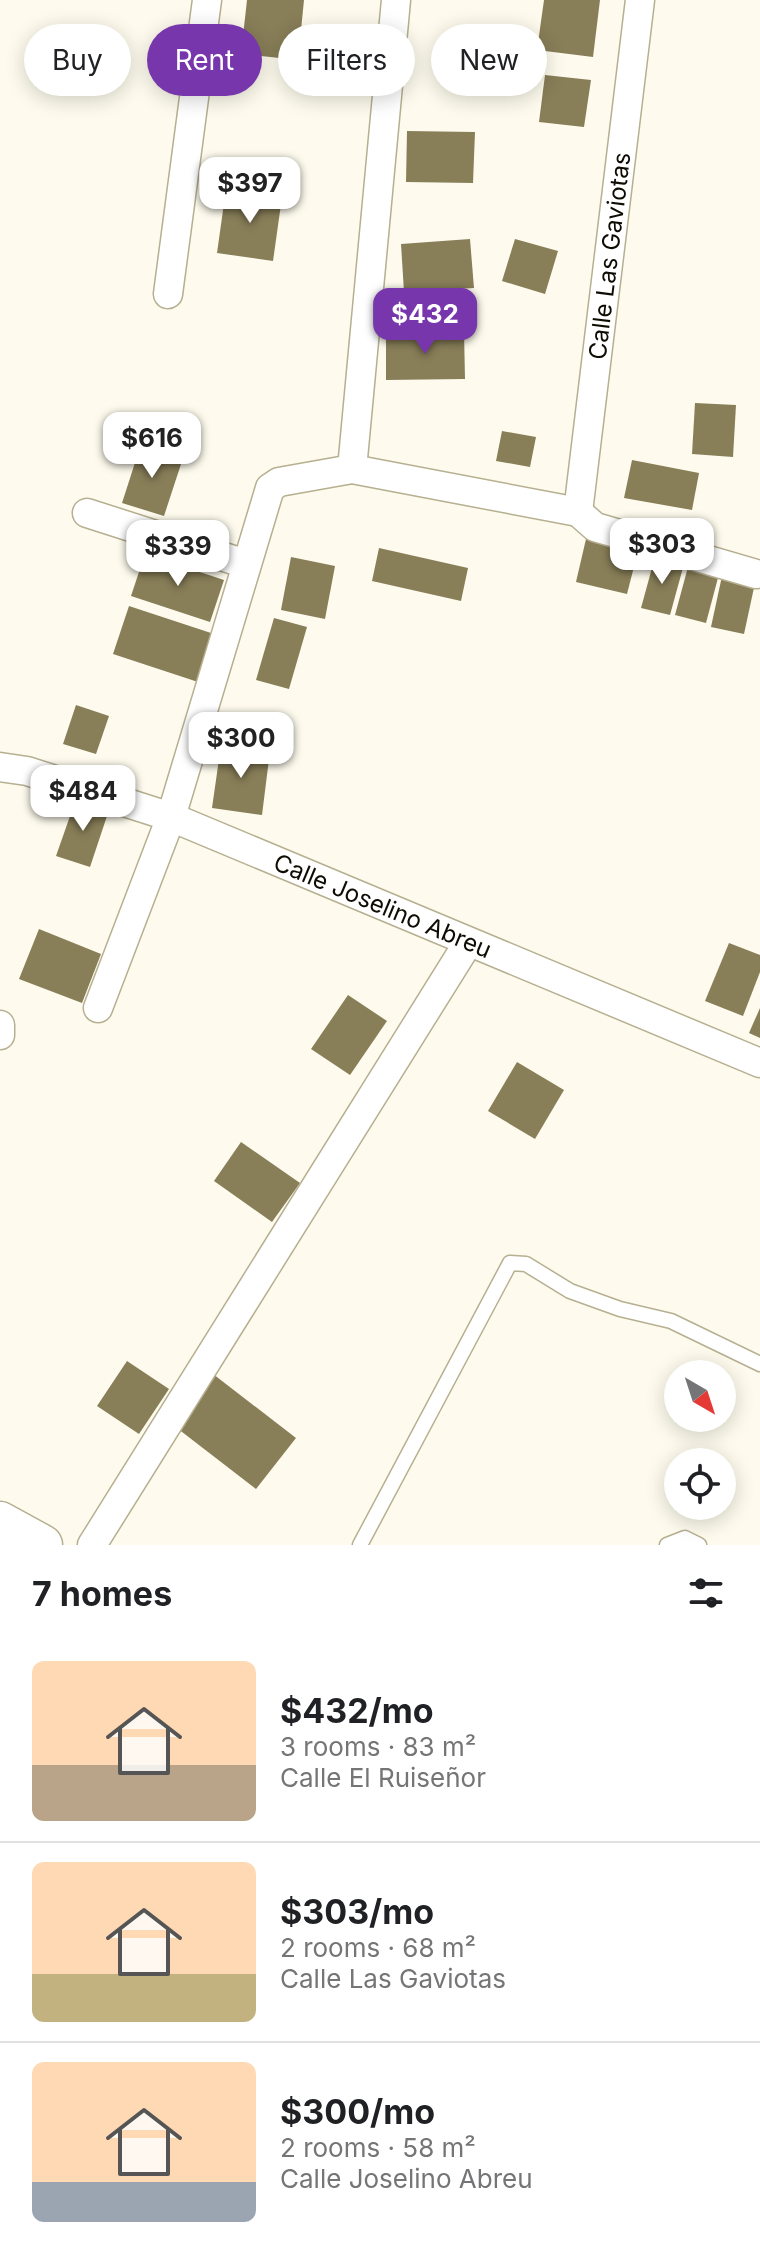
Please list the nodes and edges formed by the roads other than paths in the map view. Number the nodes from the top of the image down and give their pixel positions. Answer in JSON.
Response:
{"nodes":[{"id":1,"x":207,"y":0,"type":"edge"},
{"id":2,"x":396,"y":0,"type":"edge"},
{"id":3,"x":640,"y":0,"type":"edge"},
{"id":4,"x":168,"y":294,"type":"dead end"},
{"id":5,"x":352,"y":469,"type":"junction"},
{"id":6,"x":578,"y":512,"type":"junction"},
{"id":7,"x":87,"y":513,"type":"dead end"},
{"id":8,"x":246,"y":564,"type":"junction"},
{"id":9,"x":756,"y":574,"type":"dead end"},
{"id":10,"x":0,"y":767,"type":"edge"},
{"id":11,"x":171,"y":817,"type":"junction"},
{"id":12,"x":468,"y":943,"type":"junction"},
{"id":13,"x":98,"y":1008,"type":"dead end"},
{"id":14,"x":0,"y":1025,"type":"edge"},
{"id":15,"x":0,"y":1035,"type":"edge"},
{"id":16,"x":760,"y":1063,"type":"edge"},
{"id":17,"x":760,"y":1364,"type":"edge"},
{"id":18,"x":0,"y":1522,"type":"edge"},
{"id":19,"x":42,"y":1545,"type":"edge"},
{"id":20,"x":92,"y":1545,"type":"edge"},
{"id":21,"x":360,"y":1545,"type":"edge"},
{"id":22,"x":667,"y":1545,"type":"edge"},
{"id":23,"x":699,"y":1545,"type":"edge"}],
"edges":[{"from":1,"to":4,"type":"street"},
{"from":2,"to":5,"type":"street"},
{"from":3,"to":6,"type":"street","name":"Calle Las Gaviotas"},
{"from":5,"to":6,"type":"street"},
{"from":5,"to":8,"type":"street"},
{"from":6,"to":9,"type":"street"},
{"from":7,"to":8,"type":"street"},
{"from":8,"to":11,"type":"street"},
{"from":10,"to":11,"type":"street","name":"Calle Joselino Abreu"},
{"from":11,"to":12,"type":"street","name":"Calle Joselino Abreu"},
{"from":11,"to":13,"type":"street"},
{"from":12,"to":16,"type":"street","name":"Calle Joselino Abreu"},
{"from":12,"to":20,"type":"street"},
{"from":14,"to":15,"type":"street"},
{"from":17,"to":21,"type":"lane"},
{"from":18,"to":19,"type":"main road"},
{"from":22,"to":23,"type":"lane"}]}
